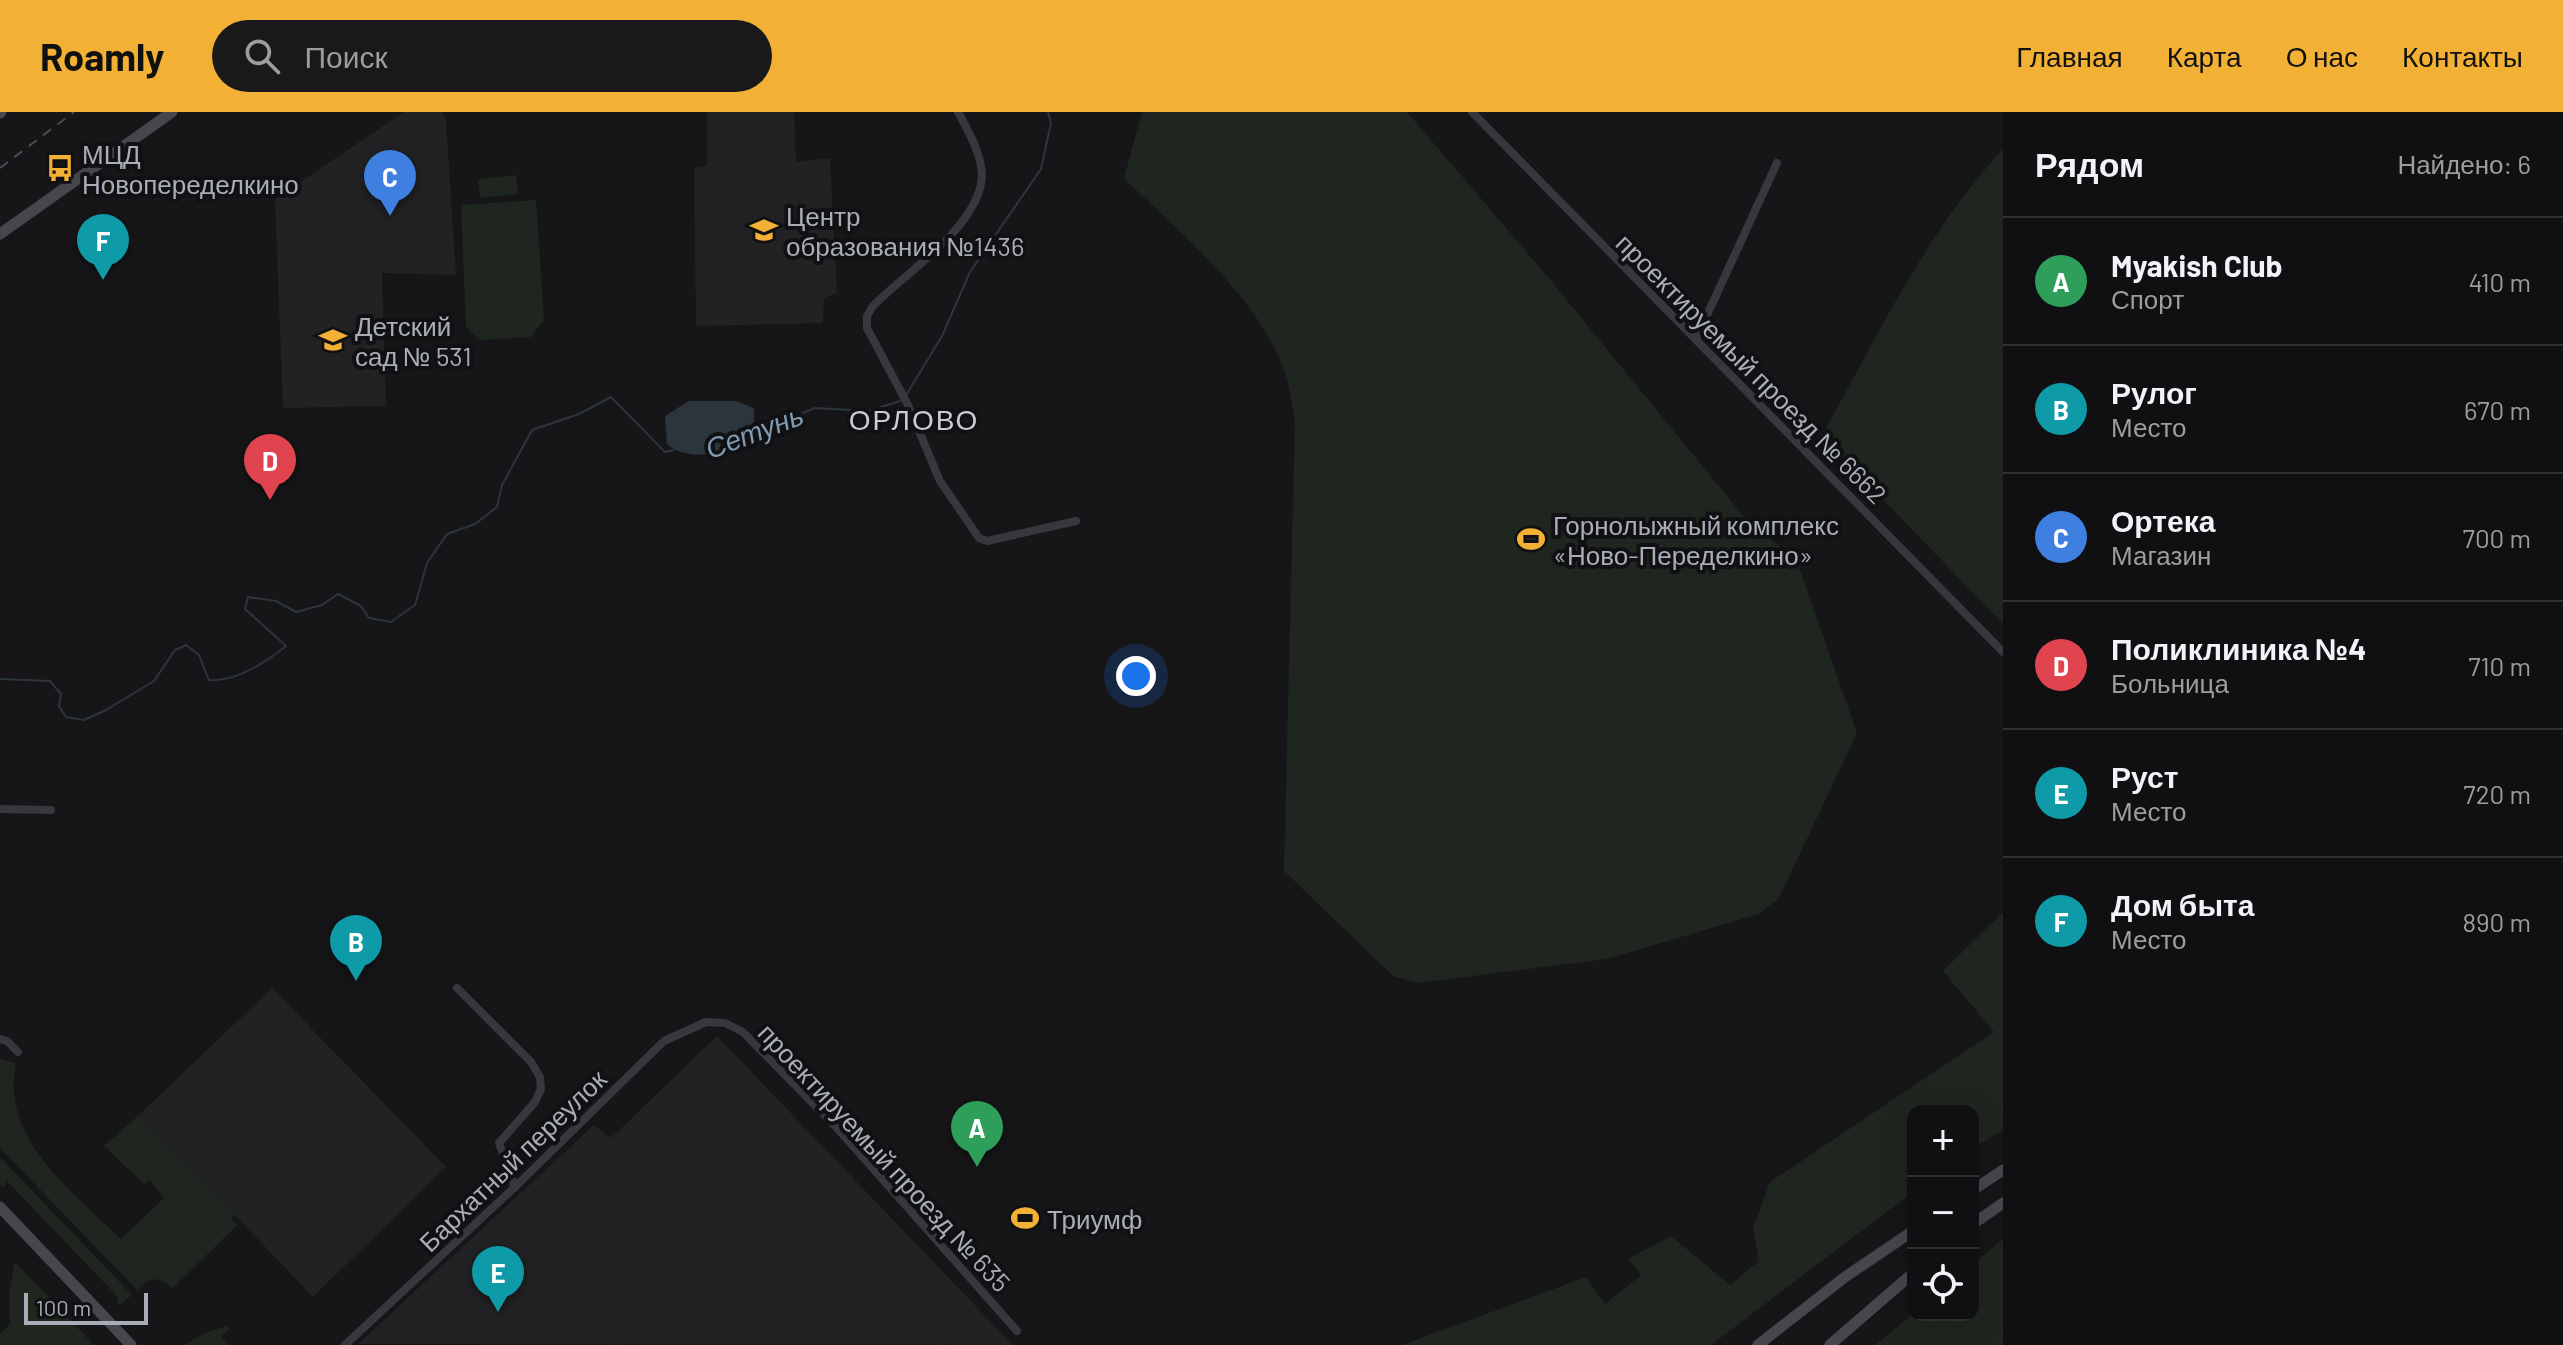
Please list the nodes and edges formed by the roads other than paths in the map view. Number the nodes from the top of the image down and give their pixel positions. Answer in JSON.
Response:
{"nodes":[{"id":1,"x":172,"y":112,"type":"edge"},
{"id":2,"x":958,"y":112,"type":"edge"},
{"id":3,"x":1472,"y":112,"type":"edge"},
{"id":4,"x":1777,"y":163,"type":"dead end"},
{"id":5,"x":0,"y":234,"type":"edge"},
{"id":6,"x":1696,"y":339,"type":"junction"},
{"id":7,"x":1076,"y":521,"type":"dead end"},
{"id":8,"x":2003,"y":652,"type":"edge"},
{"id":9,"x":0,"y":809,"type":"edge"},
{"id":10,"x":51,"y":810,"type":"dead end"},
{"id":11,"x":457,"y":988,"type":"dead end"},
{"id":12,"x":716,"y":1021,"type":"joint"},
{"id":13,"x":0,"y":1039,"type":"edge"},
{"id":14,"x":18,"y":1052,"type":"dead end"},
{"id":15,"x":2003,"y":1170,"type":"edge"},
{"id":16,"x":1979,"y":1186,"type":"edge"},
{"id":17,"x":515,"y":1187,"type":"junction"},
{"id":18,"x":2003,"y":1203,"type":"edge"},
{"id":19,"x":0,"y":1207,"type":"edge"},
{"id":20,"x":1979,"y":1220,"type":"edge"},
{"id":21,"x":1907,"y":1235,"type":"edge"},
{"id":22,"x":1907,"y":1278,"type":"edge"},
{"id":23,"x":1017,"y":1331,"type":"dead end"},
{"id":24,"x":131,"y":1345,"type":"edge"},
{"id":25,"x":345,"y":1345,"type":"edge"},
{"id":26,"x":1758,"y":1345,"type":"edge"},
{"id":27,"x":1830,"y":1345,"type":"edge"}],
"edges":[{"from":1,"to":5,"type":"main road"},
{"from":2,"to":7,"type":"street"},
{"from":3,"to":6,"type":"street","name":"проектируемый проезд № 6662"},
{"from":4,"to":6,"type":"street"},
{"from":6,"to":8,"type":"street","name":"проектируемый проезд № 6662"},
{"from":9,"to":10,"type":"street"},
{"from":11,"to":17,"type":"street"},
{"from":12,"to":17,"type":"street","name":"Бархатный переулок"},
{"from":12,"to":23,"type":"street","name":"проектируемый проезд № 635"},
{"from":13,"to":14,"type":"street"},
{"from":15,"to":16,"type":"main road"},
{"from":17,"to":25,"type":"street","name":"Бархатный переулок"},
{"from":18,"to":20,"type":"main road"},
{"from":19,"to":24,"type":"main road"},
{"from":21,"to":26,"type":"main road"},
{"from":22,"to":27,"type":"main road"}]}
